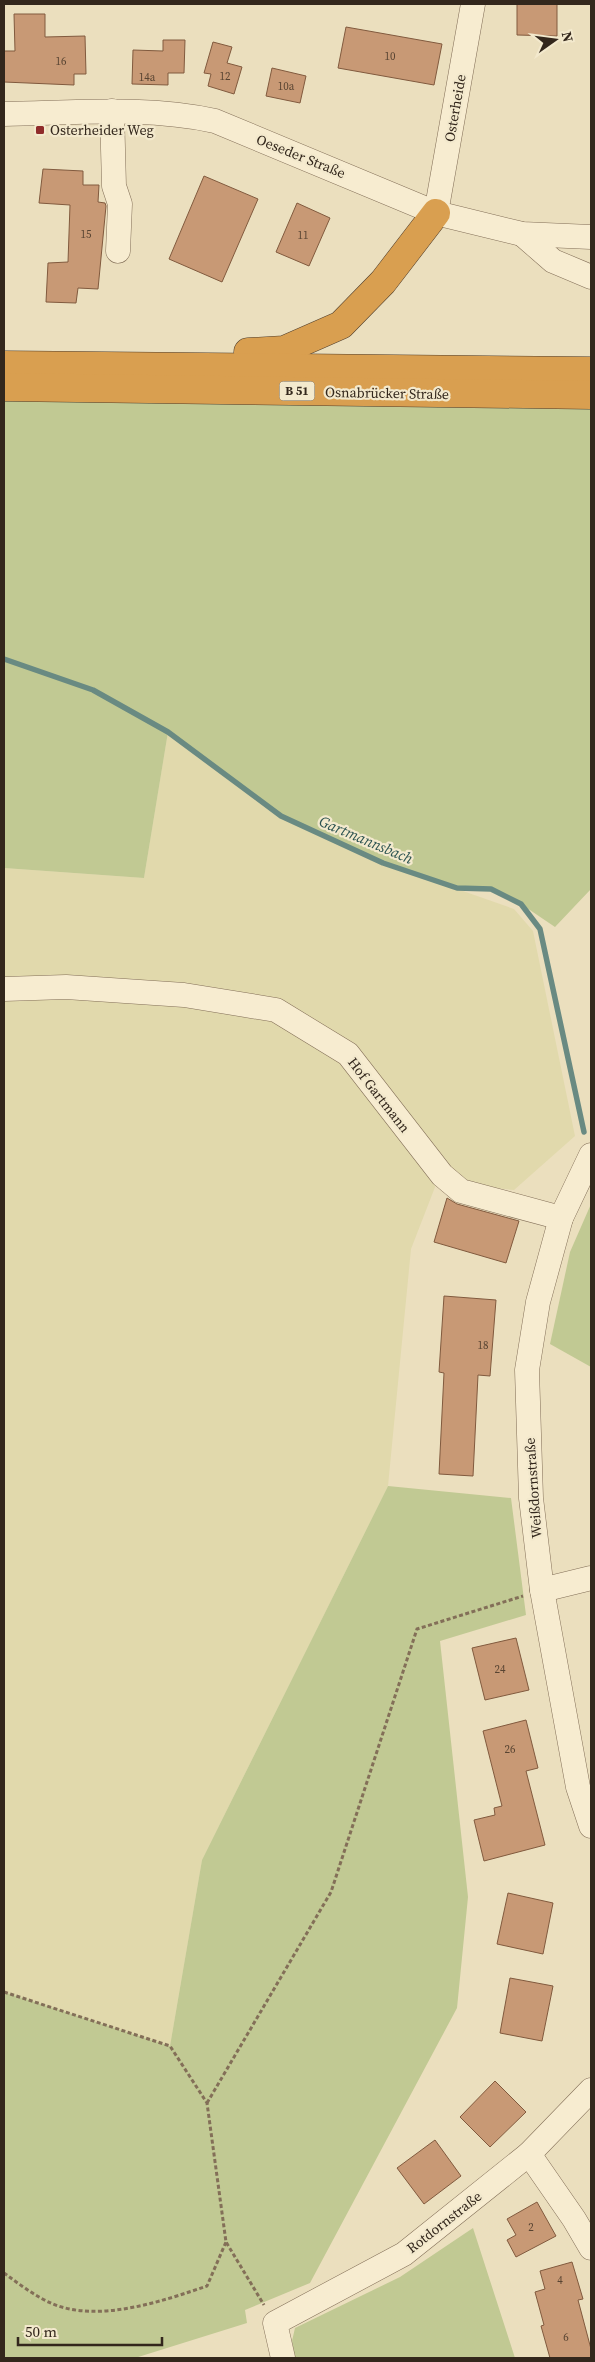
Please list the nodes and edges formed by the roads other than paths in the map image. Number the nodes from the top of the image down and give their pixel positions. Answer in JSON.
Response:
{"nodes":[{"id":1,"x":473,"y":4,"type":"edge"},
{"id":2,"x":112,"y":111,"type":"junction"},
{"id":3,"x":4,"y":114,"type":"edge"},
{"id":4,"x":436,"y":212,"type":"junction"},
{"id":5,"x":522,"y":234,"type":"junction"},
{"id":6,"x":591,"y":237,"type":"edge"},
{"id":7,"x":118,"y":250,"type":"dead end"},
{"id":8,"x":591,"y":277,"type":"edge"},
{"id":9,"x":4,"y":366,"type":"edge"},
{"id":10,"x":49,"y":366,"type":"junction"},
{"id":11,"x":591,"y":371,"type":"edge"},
{"id":12,"x":4,"y":387,"type":"edge"},
{"id":13,"x":591,"y":395,"type":"edge"},
{"id":14,"x":4,"y":989,"type":"edge"},
{"id":15,"x":591,"y":1155,"type":"edge"},
{"id":16,"x":561,"y":1218,"type":"junction"},
{"id":17,"x":591,"y":1578,"type":"edge"},
{"id":18,"x":542,"y":1590,"type":"junction"},
{"id":19,"x":591,"y":1826,"type":"edge"},
{"id":20,"x":591,"y":2090,"type":"edge"},
{"id":21,"x":529,"y":2154,"type":"junction"},
{"id":22,"x":591,"y":2248,"type":"edge"},
{"id":23,"x":283,"y":2358,"type":"edge"}],
"edges":[{"from":1,"to":4,"type":"street","name":"Osterheide"},
{"from":2,"to":3,"type":"street","name":"Oeseder Straße"},
{"from":2,"to":4,"type":"street","name":"Oeseder Straße"},
{"from":2,"to":7,"type":"street"},
{"from":4,"to":5,"type":"street","name":"Oeseder Straße"},
{"from":4,"to":10,"type":"highway"},
{"from":5,"to":6,"type":"street","name":"Oeseder Straße"},
{"from":5,"to":8,"type":"street"},
{"from":9,"to":10,"type":"highway","name":"Osnabrücker Straße","number":"B 51"},
{"from":10,"to":11,"type":"highway","name":"Osnabrücker Straße","number":"B 51"},
{"from":12,"to":13,"type":"highway","name":"Osnabrücker Straße","number":"B 51"},
{"from":14,"to":16,"type":"street","name":"Hof Gartmann"},
{"from":15,"to":16,"type":"street","name":"Weißdornstraße"},
{"from":16,"to":18,"type":"street","name":"Weißdornstraße"},
{"from":17,"to":18,"type":"street"},
{"from":18,"to":19,"type":"street","name":"Weißdornstraße"},
{"from":20,"to":21,"type":"street","name":"Rotdornstraße"},
{"from":21,"to":22,"type":"street"},
{"from":21,"to":23,"type":"street","name":"Rotdornstraße"}]}
